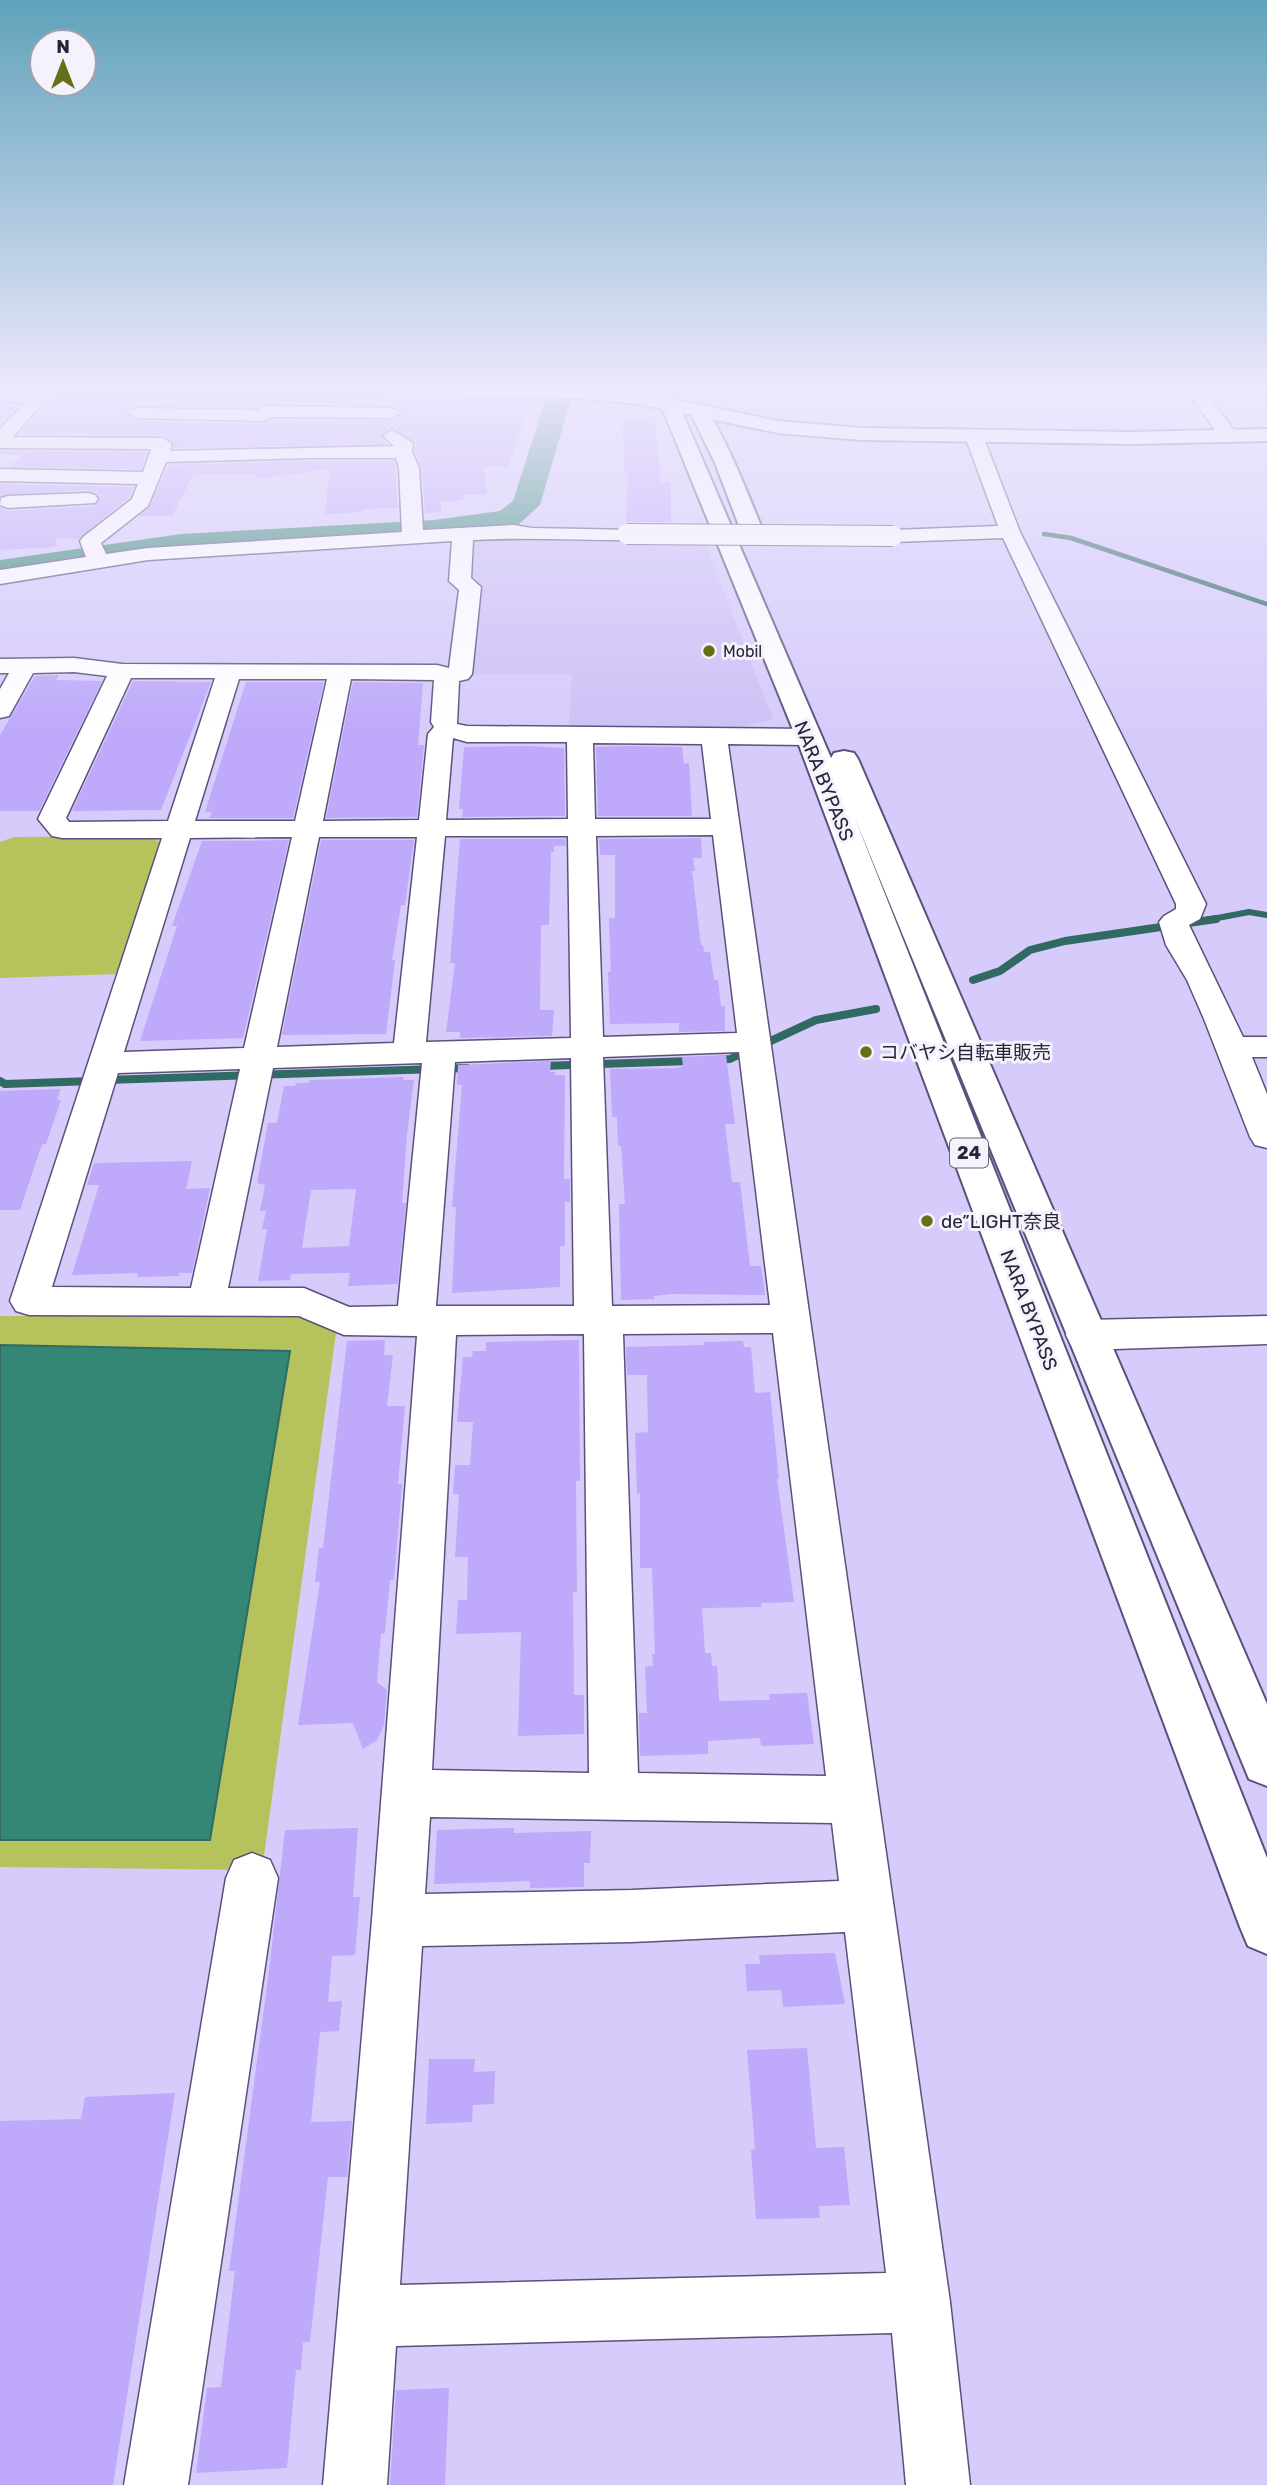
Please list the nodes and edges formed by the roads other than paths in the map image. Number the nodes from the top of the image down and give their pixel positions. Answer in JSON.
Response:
{"nodes":[{"id":1,"x":66,"y":501,"type":"edge"},
{"id":2,"x":141,"y":501,"type":"edge"},
{"id":3,"x":411,"y":501,"type":"edge"},
{"id":4,"x":714,"y":501,"type":"edge"},
{"id":5,"x":740,"y":501,"type":"edge"},
{"id":6,"x":998,"y":501,"type":"edge"},
{"id":7,"x":8,"y":502,"type":"dead end"},
{"id":8,"x":513,"y":531,"type":"junction"},
{"id":9,"x":412,"y":532,"type":"junction"},
{"id":10,"x":725,"y":532,"type":"junction"},
{"id":11,"x":1010,"y":532,"type":"junction"},
{"id":12,"x":463,"y":533,"type":"junction"},
{"id":13,"x":95,"y":556,"type":"junction"},
{"id":14,"x":0,"y":576,"type":"edge"},
{"id":15,"x":0,"y":666,"type":"edge"},
{"id":16,"x":25,"y":666,"type":"junction"},
{"id":17,"x":122,"y":671,"type":"junction"},
{"id":18,"x":229,"y":671,"type":"junction"},
{"id":19,"x":341,"y":671,"type":"junction"},
{"id":20,"x":445,"y":676,"type":"junction"},
{"id":21,"x":1,"y":706,"type":"edge"},
{"id":22,"x":447,"y":729,"type":"junction"},
{"id":23,"x":580,"y":736,"type":"junction"},
{"id":24,"x":713,"y":736,"type":"junction"},
{"id":25,"x":808,"y":737,"type":"junction"},
{"id":26,"x":726,"y":827,"type":"junction"},
{"id":27,"x":582,"y":828,"type":"junction"},
{"id":28,"x":432,"y":829,"type":"junction"},
{"id":29,"x":178,"y":830,"type":"junction"},
{"id":30,"x":307,"y":830,"type":"junction"},
{"id":31,"x":753,"y":1042,"type":"junction"},
{"id":32,"x":587,"y":1047,"type":"junction"},
{"id":33,"x":1233,"y":1047,"type":"junction"},
{"id":34,"x":1267,"y":1047,"type":"edge"},
{"id":35,"x":424,"y":1052,"type":"junction"},
{"id":36,"x":260,"y":1058,"type":"junction"},
{"id":37,"x":104,"y":1063,"type":"junction"},
{"id":38,"x":1267,"y":1137,"type":"edge"},
{"id":39,"x":207,"y":1300,"type":"junction"},
{"id":40,"x":790,"y":1319,"type":"junction"},
{"id":41,"x":598,"y":1320,"type":"junction"},
{"id":42,"x":426,"y":1321,"type":"junction"},
{"id":43,"x":1267,"y":1330,"type":"edge"},
{"id":44,"x":1085,"y":1335,"type":"junction"},
{"id":45,"x":1267,"y":1762,"type":"edge"},
{"id":46,"x":405,"y":1793,"type":"junction"},
{"id":47,"x":614,"y":1798,"type":"junction"},
{"id":48,"x":853,"y":1800,"type":"junction"},
{"id":49,"x":252,"y":1878,"type":"dead end"},
{"id":50,"x":868,"y":1905,"type":"junction"},
{"id":51,"x":398,"y":1920,"type":"junction"},
{"id":52,"x":1267,"y":1927,"type":"edge"},
{"id":53,"x":920,"y":2302,"type":"junction"},
{"id":54,"x":367,"y":2316,"type":"junction"},
{"id":55,"x":156,"y":2485,"type":"edge"},
{"id":56,"x":355,"y":2485,"type":"edge"},
{"id":57,"x":939,"y":2485,"type":"edge"}],
"edges":[{"from":1,"to":7,"type":"street"},
{"from":2,"to":13,"type":"street"},
{"from":3,"to":9,"type":"street"},
{"from":4,"to":10,"type":"main road","name":"NARA BYPASS","number":"24"},
{"from":5,"to":44,"type":"main road","name":"NARA BYPASS","number":"24"},
{"from":6,"to":11,"type":"street"},
{"from":8,"to":10,"type":"street"},
{"from":8,"to":11,"type":"street","bridge":true},
{"from":8,"to":12,"type":"street"},
{"from":9,"to":12,"type":"street"},
{"from":9,"to":13,"type":"street"},
{"from":10,"to":25,"type":"main road","name":"NARA BYPASS","number":"24"},
{"from":11,"to":33,"type":"street"},
{"from":12,"to":20,"type":"street"},
{"from":13,"to":14,"type":"street"},
{"from":15,"to":16,"type":"street"},
{"from":16,"to":17,"type":"street"},
{"from":16,"to":21,"type":"street"},
{"from":17,"to":18,"type":"street"},
{"from":17,"to":29,"type":"street"},
{"from":18,"to":19,"type":"street"},
{"from":18,"to":29,"type":"street"},
{"from":19,"to":20,"type":"street"},
{"from":19,"to":30,"type":"street"},
{"from":20,"to":22,"type":"street"},
{"from":22,"to":23,"type":"street"},
{"from":22,"to":28,"type":"street"},
{"from":23,"to":24,"type":"street"},
{"from":23,"to":27,"type":"street"},
{"from":24,"to":25,"type":"street"},
{"from":24,"to":26,"type":"street"},
{"from":25,"to":52,"type":"main road","name":"NARA BYPASS","number":"24"},
{"from":26,"to":27,"type":"street"},
{"from":26,"to":31,"type":"street"},
{"from":27,"to":28,"type":"street"},
{"from":27,"to":32,"type":"street"},
{"from":28,"to":30,"type":"street"},
{"from":28,"to":35,"type":"street"},
{"from":29,"to":30,"type":"street"},
{"from":29,"to":37,"type":"street"},
{"from":30,"to":36,"type":"street"},
{"from":31,"to":32,"type":"street"},
{"from":31,"to":40,"type":"street"},
{"from":32,"to":35,"type":"street"},
{"from":32,"to":41,"type":"street"},
{"from":33,"to":34,"type":"street"},
{"from":33,"to":38,"type":"street"},
{"from":35,"to":36,"type":"street"},
{"from":35,"to":42,"type":"street"},
{"from":36,"to":37,"type":"street"},
{"from":36,"to":39,"type":"street"},
{"from":37,"to":39,"type":"street"},
{"from":39,"to":42,"type":"street"},
{"from":40,"to":41,"type":"street"},
{"from":40,"to":48,"type":"street"},
{"from":41,"to":42,"type":"street"},
{"from":41,"to":47,"type":"street"},
{"from":42,"to":46,"type":"street"},
{"from":43,"to":44,"type":"street"},
{"from":44,"to":45,"type":"main road","name":"NARA BYPASS","number":"24"},
{"from":46,"to":47,"type":"street"},
{"from":46,"to":51,"type":"street"},
{"from":47,"to":48,"type":"street"},
{"from":48,"to":50,"type":"street"},
{"from":49,"to":55,"type":"street"},
{"from":50,"to":51,"type":"street"},
{"from":50,"to":53,"type":"street"},
{"from":51,"to":54,"type":"street"},
{"from":53,"to":54,"type":"street"},
{"from":53,"to":57,"type":"street"},
{"from":54,"to":56,"type":"street"}]}
